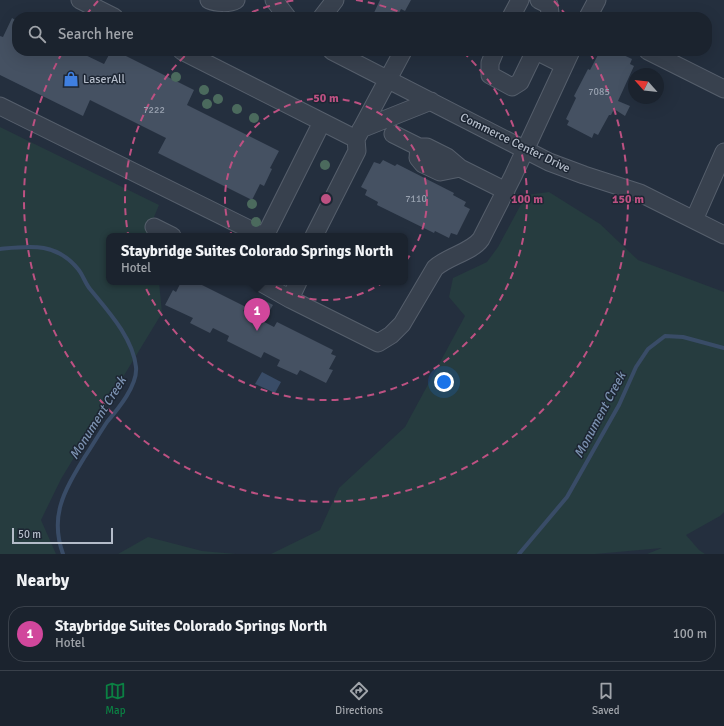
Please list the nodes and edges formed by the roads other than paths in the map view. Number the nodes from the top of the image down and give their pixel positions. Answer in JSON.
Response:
{"nodes":[{"id":1,"x":80,"y":0,"type":"edge"},
{"id":2,"x":209,"y":0,"type":"edge"},
{"id":3,"x":236,"y":0,"type":"edge"},
{"id":4,"x":274,"y":0,"type":"edge"},
{"id":5,"x":335,"y":0,"type":"edge"},
{"id":6,"x":520,"y":0,"type":"edge"},
{"id":7,"x":597,"y":0,"type":"edge"},
{"id":8,"x":104,"y":12,"type":"edge"},
{"id":9,"x":283,"y":12,"type":"edge"},
{"id":10,"x":326,"y":12,"type":"edge"},
{"id":11,"x":514,"y":12,"type":"edge"},
{"id":12,"x":591,"y":12,"type":"edge"},
{"id":13,"x":192,"y":56,"type":"edge"},
{"id":14,"x":342,"y":56,"type":"edge"},
{"id":15,"x":400,"y":56,"type":"edge"},
{"id":16,"x":493,"y":56,"type":"edge"},
{"id":17,"x":533,"y":56,"type":"edge"},
{"id":18,"x":658,"y":56,"type":"edge"},
{"id":19,"x":567,"y":58,"type":"edge"},
{"id":20,"x":387,"y":79,"type":"junction"},
{"id":21,"x":724,"y":89,"type":"edge"},
{"id":22,"x":431,"y":101,"type":"junction"},
{"id":23,"x":0,"y":106,"type":"edge"},
{"id":24,"x":322,"y":122,"type":"junction"},
{"id":25,"x":359,"y":134,"type":"junction"},
{"id":26,"x":393,"y":134,"type":"dead end"},
{"id":27,"x":526,"y":150,"type":"junction"},
{"id":28,"x":724,"y":153,"type":"edge"},
{"id":29,"x":506,"y":191,"type":"junction"},
{"id":30,"x":694,"y":220,"type":"junction"},
{"id":31,"x":154,"y":227,"type":"dead end"},
{"id":32,"x":166,"y":233,"type":"edge"},
{"id":33,"x":258,"y":233,"type":"edge"},
{"id":34,"x":266,"y":233,"type":"edge"},
{"id":35,"x":316,"y":233,"type":"edge"},
{"id":36,"x":724,"y":235,"type":"edge"},
{"id":37,"x":265,"y":285,"type":"edge"},
{"id":38,"x":297,"y":285,"type":"edge"},
{"id":39,"x":290,"y":299,"type":"junction"}],
"edges":[{"from":1,"to":8,"type":"street"},
{"from":2,"to":3,"type":"street"},
{"from":4,"to":9,"type":"street"},
{"from":5,"to":10,"type":"street"},
{"from":6,"to":11,"type":"street"},
{"from":7,"to":12,"type":"street"},
{"from":13,"to":24,"type":"street"},
{"from":14,"to":20,"type":"street","name":"Commerce Center Drive"},
{"from":15,"to":20,"type":"street"},
{"from":16,"to":17,"type":"street"},
{"from":18,"to":21,"type":"street"},
{"from":19,"to":27,"type":"street"},
{"from":20,"to":22,"type":"street","name":"Commerce Center Drive"},
{"from":20,"to":25,"type":"street"},
{"from":22,"to":25,"type":"street"},
{"from":22,"to":27,"type":"street","name":"Commerce Center Drive"},
{"from":23,"to":33,"type":"street"},
{"from":24,"to":25,"type":"street"},
{"from":24,"to":34,"type":"street"},
{"from":25,"to":35,"type":"street"},
{"from":26,"to":29,"type":"street"},
{"from":27,"to":29,"type":"street"},
{"from":27,"to":30,"type":"street","name":"Commerce Center Drive"},
{"from":28,"to":30,"type":"street"},
{"from":29,"to":39,"type":"street"},
{"from":30,"to":36,"type":"street","name":"Commerce Center Drive"},
{"from":31,"to":32,"type":"street"},
{"from":37,"to":39,"type":"street"},
{"from":38,"to":39,"type":"street"}]}
